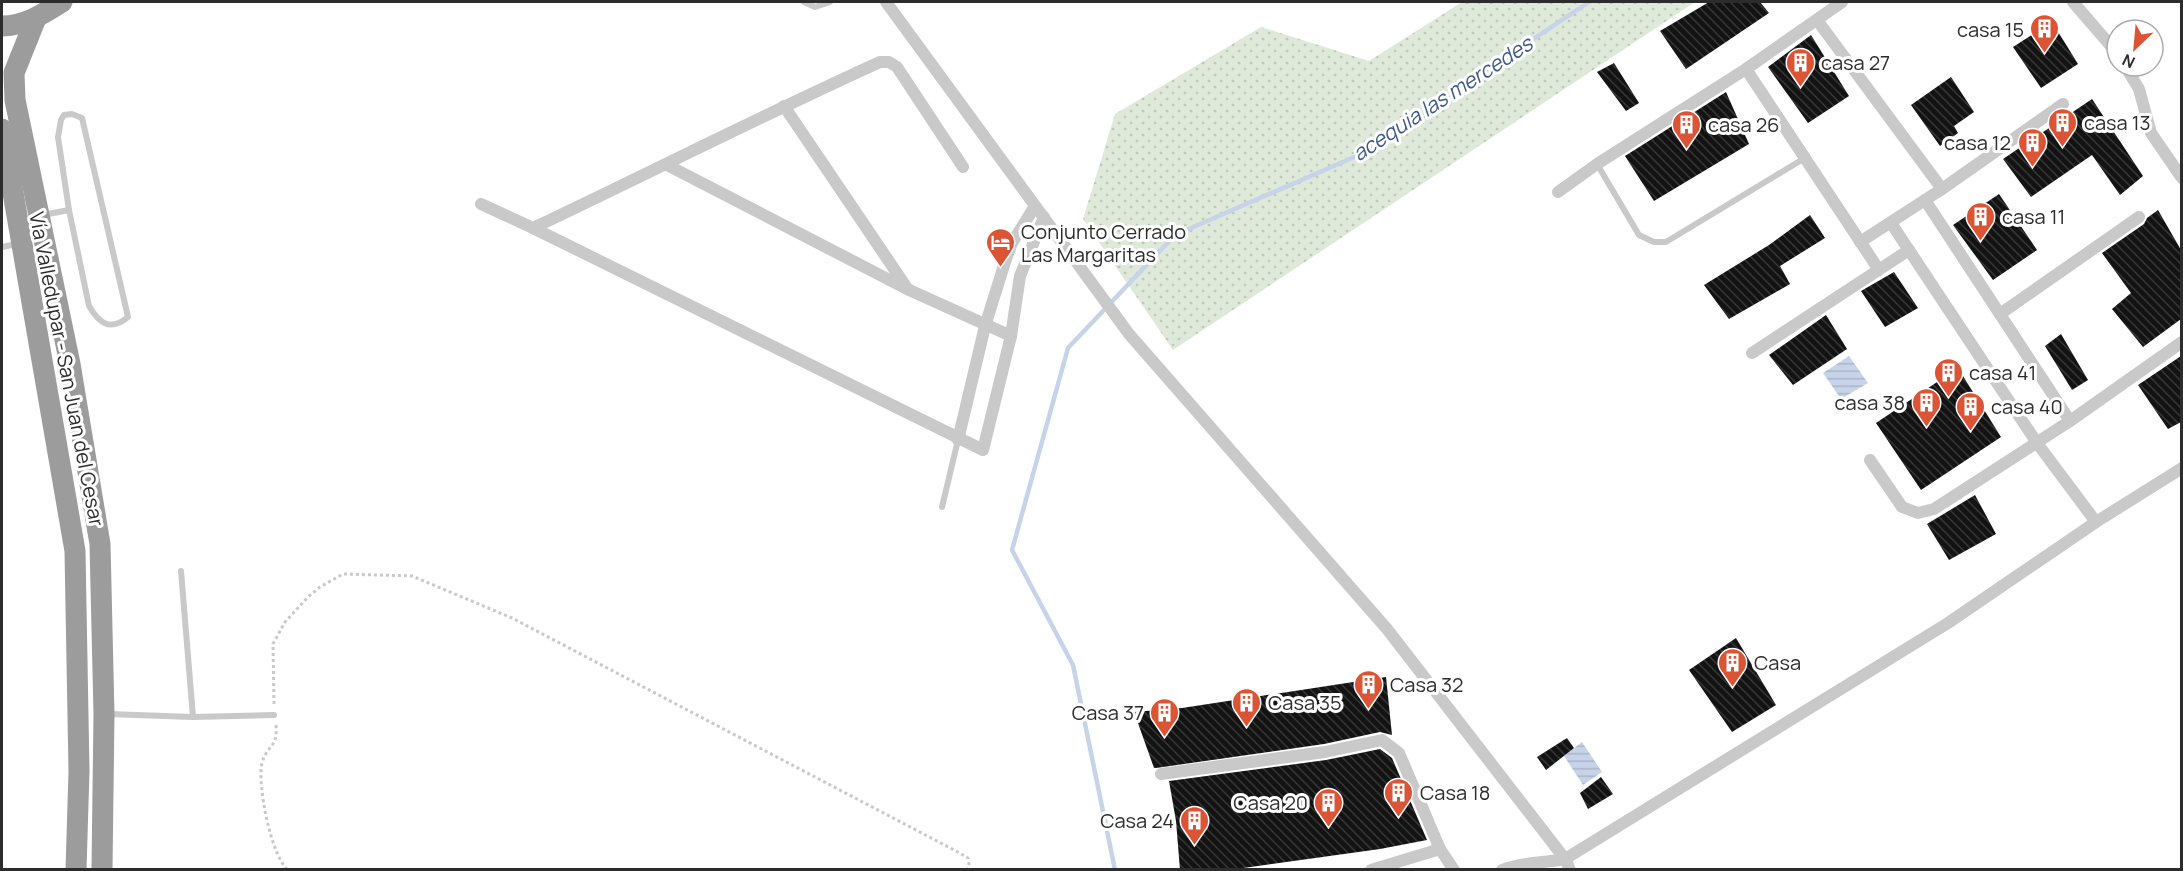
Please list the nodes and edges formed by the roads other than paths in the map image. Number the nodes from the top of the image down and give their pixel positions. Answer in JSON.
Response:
{"nodes":[{"id":1,"x":62,"y":2,"type":"edge"},
{"id":2,"x":804,"y":2,"type":"edge"},
{"id":3,"x":830,"y":2,"type":"edge"},
{"id":4,"x":886,"y":2,"type":"edge"},
{"id":5,"x":1842,"y":2,"type":"edge"},
{"id":6,"x":2073,"y":2,"type":"edge"},
{"id":7,"x":36,"y":18,"type":"junction"},
{"id":8,"x":1817,"y":20,"type":"junction"},
{"id":9,"x":2,"y":26,"type":"edge"},
{"id":10,"x":2105,"y":39,"type":"edge"},
{"id":11,"x":1746,"y":69,"type":"junction"},
{"id":12,"x":2132,"y":78,"type":"edge"},
{"id":13,"x":2063,"y":104,"type":"dead end"},
{"id":14,"x":784,"y":106,"type":"junction"},
{"id":15,"x":2,"y":129,"type":"edge"},
{"id":16,"x":1805,"y":158,"type":"junction"},
{"id":17,"x":1597,"y":164,"type":"junction"},
{"id":18,"x":667,"y":165,"type":"junction"},
{"id":19,"x":963,"y":167,"type":"dead end"},
{"id":20,"x":2181,"y":178,"type":"edge"},
{"id":21,"x":1942,"y":189,"type":"junction"},
{"id":22,"x":1558,"y":192,"type":"dead end"},
{"id":23,"x":1924,"y":200,"type":"junction"},
{"id":24,"x":481,"y":204,"type":"dead end"},
{"id":25,"x":1035,"y":206,"type":"junction"},
{"id":26,"x":69,"y":210,"type":"junction"},
{"id":27,"x":39,"y":216,"type":"junction"},
{"id":28,"x":1044,"y":217,"type":"junction"},
{"id":29,"x":2139,"y":217,"type":"dead end"},
{"id":30,"x":1891,"y":223,"type":"junction"},
{"id":31,"x":533,"y":228,"type":"junction"},
{"id":32,"x":1860,"y":242,"type":"junction"},
{"id":33,"x":11,"y":245,"type":"edge"},
{"id":34,"x":1909,"y":250,"type":"junction"},
{"id":35,"x":1879,"y":270,"type":"junction"},
{"id":36,"x":907,"y":289,"type":"junction"},
{"id":37,"x":2000,"y":314,"type":"junction"},
{"id":38,"x":985,"y":326,"type":"junction"},
{"id":39,"x":1011,"y":336,"type":"junction"},
{"id":40,"x":2181,"y":342,"type":"edge"},
{"id":41,"x":1752,"y":353,"type":"dead end"},
{"id":42,"x":2070,"y":421,"type":"junction"},
{"id":43,"x":958,"y":440,"type":"junction"},
{"id":44,"x":2037,"y":443,"type":"junction"},
{"id":45,"x":1870,"y":460,"type":"dead end"},
{"id":46,"x":2181,"y":468,"type":"edge"},
{"id":47,"x":942,"y":507,"type":"dead end"},
{"id":48,"x":2096,"y":522,"type":"junction"},
{"id":49,"x":182,"y":571,"type":"dead end"},
{"id":50,"x":104,"y":714,"type":"junction"},
{"id":51,"x":274,"y":715,"type":"road end"},
{"id":52,"x":193,"y":717,"type":"junction"},
{"id":53,"x":1161,"y":774,"type":"dead end"},
{"id":54,"x":1440,"y":849,"type":"junction"},
{"id":55,"x":1568,"y":865,"type":"edge"},
{"id":56,"x":1539,"y":867,"type":"edge"},
{"id":57,"x":76,"y":870,"type":"edge"},
{"id":58,"x":102,"y":870,"type":"edge"},
{"id":59,"x":1371,"y":870,"type":"edge"},
{"id":60,"x":1454,"y":870,"type":"edge"},
{"id":61,"x":1503,"y":870,"type":"edge"}],
"edges":[{"from":1,"to":7,"type":"highway"},
{"from":2,"to":3,"type":"lane"},
{"from":4,"to":25,"type":"street"},
{"from":5,"to":8,"type":"street"},
{"from":6,"to":10,"type":"street"},
{"from":7,"to":9,"type":"highway"},
{"from":7,"to":27,"type":"highway","name":"Vía Valledupar - San Juan del Cesar"},
{"from":8,"to":11,"type":"street"},
{"from":8,"to":21,"type":"street"},
{"from":11,"to":16,"type":"street"},
{"from":11,"to":17,"type":"street"},
{"from":12,"to":20,"type":"street"},
{"from":13,"to":21,"type":"street"},
{"from":14,"to":18,"type":"street"},
{"from":14,"to":19,"type":"street"},
{"from":14,"to":36,"type":"street"},
{"from":15,"to":33,"type":"highway","name":"Vía Valledupar - San Juan del Cesar"},
{"from":16,"to":17,"type":"lane"},
{"from":16,"to":32,"type":"street"},
{"from":17,"to":22,"type":"street"},
{"from":18,"to":31,"type":"street"},
{"from":18,"to":36,"type":"street"},
{"from":21,"to":23,"type":"street"},
{"from":23,"to":30,"type":"street"},
{"from":23,"to":37,"type":"street"},
{"from":24,"to":31,"type":"street"},
{"from":25,"to":28,"type":"street"},
{"from":25,"to":38,"type":"street"},
{"from":26,"to":26,"type":"lane"},
{"from":26,"to":27,"type":"lane"},
{"from":27,"to":50,"type":"highway","name":"Vía Valledupar - San Juan del Cesar"},
{"from":28,"to":39,"type":"street"},
{"from":28,"to":55,"type":"street"},
{"from":29,"to":37,"type":"street"},
{"from":30,"to":32,"type":"street"},
{"from":30,"to":34,"type":"street"},
{"from":31,"to":43,"type":"street"},
{"from":32,"to":35,"type":"street"},
{"from":33,"to":57,"type":"highway","name":"Vía Valledupar - San Juan del Cesar"},
{"from":34,"to":35,"type":"street"},
{"from":34,"to":44,"type":"street"},
{"from":35,"to":41,"type":"street"},
{"from":36,"to":38,"type":"street"},
{"from":37,"to":42,"type":"street"},
{"from":38,"to":39,"type":"street"},
{"from":38,"to":43,"type":"street"},
{"from":39,"to":43,"type":"street"},
{"from":40,"to":42,"type":"street"},
{"from":42,"to":44,"type":"street"},
{"from":43,"to":47,"type":"lane"},
{"from":44,"to":45,"type":"street"},
{"from":44,"to":48,"type":"street"},
{"from":46,"to":48,"type":"street"},
{"from":48,"to":55,"type":"street"},
{"from":49,"to":52,"type":"lane"},
{"from":50,"to":52,"type":"lane"},
{"from":50,"to":58,"type":"highway","name":"Vía Valledupar - San Juan del Cesar"},
{"from":51,"to":52,"type":"lane"},
{"from":53,"to":54,"type":"street"},
{"from":54,"to":59,"type":"street"},
{"from":54,"to":60,"type":"street"},
{"from":55,"to":56,"type":"street"},
{"from":56,"to":61,"type":"street"}]}
